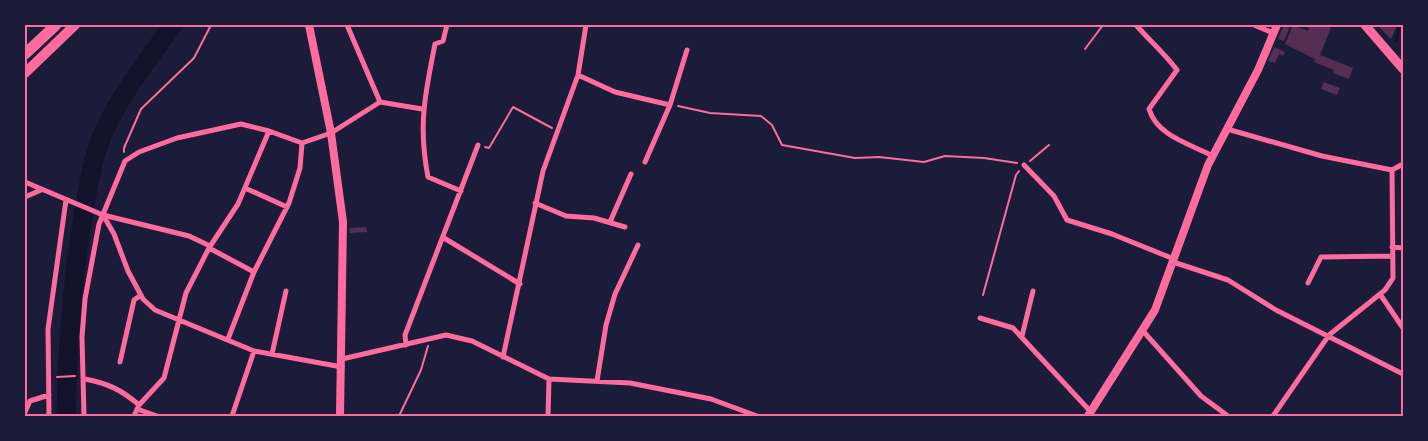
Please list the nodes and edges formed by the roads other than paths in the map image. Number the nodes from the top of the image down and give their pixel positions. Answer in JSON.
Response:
{"nodes":[{"id":1,"x":56,"y":25,"type":"edge"},
{"id":2,"x":75,"y":25,"type":"edge"},
{"id":3,"x":309,"y":25,"type":"edge"},
{"id":4,"x":347,"y":25,"type":"edge"},
{"id":5,"x":447,"y":25,"type":"edge"},
{"id":6,"x":586,"y":25,"type":"edge"},
{"id":7,"x":1136,"y":25,"type":"edge"},
{"id":8,"x":1254,"y":25,"type":"edge"},
{"id":9,"x":1277,"y":25,"type":"edge"},
{"id":10,"x":1365,"y":25,"type":"edge"},
{"id":11,"x":1273,"y":33,"type":"junction"},
{"id":12,"x":687,"y":50,"type":"dead end"},
{"id":13,"x":25,"y":54,"type":"edge"},
{"id":14,"x":1403,"y":69,"type":"edge"},
{"id":15,"x":25,"y":73,"type":"edge"},
{"id":16,"x":578,"y":75,"type":"junction"},
{"id":17,"x":380,"y":102,"type":"junction"},
{"id":18,"x":670,"y":105,"type":"junction"},
{"id":19,"x":422,"y":109,"type":"junction"},
{"id":20,"x":1227,"y":129,"type":"junction"},
{"id":21,"x":269,"y":131,"type":"junction"},
{"id":22,"x":331,"y":132,"type":"junction"},
{"id":23,"x":302,"y":143,"type":"junction"},
{"id":24,"x":478,"y":145,"type":"road end"},
{"id":25,"x":1213,"y":156,"type":"junction"},
{"id":26,"x":645,"y":162,"type":"dead end"},
{"id":27,"x":1403,"y":164,"type":"edge"},
{"id":28,"x":1024,"y":165,"type":"road end"},
{"id":29,"x":1392,"y":170,"type":"junction"},
{"id":30,"x":631,"y":174,"type":"dead end"},
{"id":31,"x":25,"y":182,"type":"edge"},
{"id":32,"x":245,"y":188,"type":"junction"},
{"id":33,"x":41,"y":190,"type":"junction"},
{"id":34,"x":461,"y":191,"type":"junction"},
{"id":35,"x":25,"y":197,"type":"edge"},
{"id":36,"x":68,"y":201,"type":"junction"},
{"id":37,"x":535,"y":202,"type":"junction"},
{"id":38,"x":287,"y":207,"type":"junction"},
{"id":39,"x":101,"y":214,"type":"junction"},
{"id":40,"x":610,"y":222,"type":"junction"},
{"id":41,"x":625,"y":226,"type":"dead end"},
{"id":42,"x":444,"y":238,"type":"junction"},
{"id":43,"x":638,"y":245,"type":"dead end"},
{"id":44,"x":210,"y":247,"type":"junction"},
{"id":45,"x":1392,"y":247,"type":"junction"},
{"id":46,"x":1403,"y":248,"type":"edge"},
{"id":47,"x":1392,"y":256,"type":"junction"},
{"id":48,"x":1173,"y":260,"type":"junction"},
{"id":49,"x":254,"y":272,"type":"junction"},
{"id":50,"x":1308,"y":283,"type":"dead end"},
{"id":51,"x":520,"y":284,"type":"junction"},
{"id":52,"x":286,"y":291,"type":"dead end"},
{"id":53,"x":1033,"y":291,"type":"dead end"},
{"id":54,"x":1380,"y":294,"type":"junction"},
{"id":55,"x":141,"y":295,"type":"junction"},
{"id":56,"x":980,"y":318,"type":"dead end"},
{"id":57,"x":180,"y":321,"type":"junction"},
{"id":58,"x":1403,"y":328,"type":"edge"},
{"id":59,"x":1144,"y":331,"type":"junction"},
{"id":60,"x":1329,"y":335,"type":"junction"},
{"id":61,"x":1022,"y":336,"type":"junction"},
{"id":62,"x":228,"y":340,"type":"junction"},
{"id":63,"x":406,"y":345,"type":"junction"},
{"id":64,"x":254,"y":351,"type":"junction"},
{"id":65,"x":272,"y":354,"type":"junction"},
{"id":66,"x":503,"y":357,"type":"junction"},
{"id":67,"x":120,"y":362,"type":"dead end"},
{"id":68,"x":342,"y":363,"type":"junction"},
{"id":69,"x":1403,"y":372,"type":"edge"},
{"id":70,"x":85,"y":378,"type":"junction"},
{"id":71,"x":549,"y":379,"type":"junction"},
{"id":72,"x":597,"y":381,"type":"junction"},
{"id":73,"x":48,"y":394,"type":"junction"},
{"id":74,"x":138,"y":407,"type":"junction"},
{"id":75,"x":25,"y":412,"type":"edge"},
{"id":76,"x":1089,"y":414,"type":"edge"},
{"id":77,"x":49,"y":416,"type":"edge"},
{"id":78,"x":84,"y":416,"type":"edge"},
{"id":79,"x":134,"y":416,"type":"edge"},
{"id":80,"x":158,"y":416,"type":"edge"},
{"id":81,"x":232,"y":416,"type":"edge"},
{"id":82,"x":340,"y":416,"type":"edge"},
{"id":83,"x":548,"y":416,"type":"edge"},
{"id":84,"x":757,"y":416,"type":"edge"},
{"id":85,"x":1228,"y":416,"type":"edge"},
{"id":86,"x":1273,"y":416,"type":"edge"}],
"edges":[{"from":1,"to":13,"type":"highway"},
{"from":2,"to":15,"type":"highway"},
{"from":3,"to":22,"type":"street"},
{"from":4,"to":17,"type":"street"},
{"from":5,"to":19,"type":"street"},
{"from":6,"to":16,"type":"street"},
{"from":7,"to":25,"type":"street"},
{"from":8,"to":11,"type":"street"},
{"from":9,"to":11,"type":"street"},
{"from":10,"to":14,"type":"main road"},
{"from":11,"to":20,"type":"street"},
{"from":12,"to":18,"type":"street"},
{"from":16,"to":18,"type":"street"},
{"from":16,"to":37,"type":"street"},
{"from":17,"to":19,"type":"street"},
{"from":17,"to":22,"type":"street"},
{"from":18,"to":26,"type":"street"},
{"from":19,"to":34,"type":"street"},
{"from":20,"to":25,"type":"street"},
{"from":20,"to":29,"type":"street"},
{"from":21,"to":23,"type":"street"},
{"from":21,"to":32,"type":"street"},
{"from":21,"to":39,"type":"street"},
{"from":22,"to":23,"type":"street"},
{"from":22,"to":68,"type":"street"},
{"from":23,"to":38,"type":"street"},
{"from":24,"to":34,"type":"street"},
{"from":25,"to":48,"type":"street"},
{"from":27,"to":29,"type":"street"},
{"from":28,"to":48,"type":"street"},
{"from":29,"to":45,"type":"street"},
{"from":30,"to":40,"type":"street"},
{"from":31,"to":33,"type":"street"},
{"from":32,"to":38,"type":"street"},
{"from":32,"to":44,"type":"street"},
{"from":33,"to":35,"type":"street"},
{"from":33,"to":36,"type":"street"},
{"from":34,"to":42,"type":"street"},
{"from":36,"to":39,"type":"street"},
{"from":36,"to":73,"type":"street"},
{"from":37,"to":40,"type":"street"},
{"from":37,"to":51,"type":"street"},
{"from":38,"to":49,"type":"street"},
{"from":39,"to":44,"type":"street"},
{"from":39,"to":55,"type":"street"},
{"from":39,"to":70,"type":"street"},
{"from":40,"to":41,"type":"street"},
{"from":42,"to":51,"type":"street"},
{"from":42,"to":63,"type":"street"},
{"from":43,"to":72,"type":"street"},
{"from":44,"to":49,"type":"street"},
{"from":44,"to":57,"type":"street"},
{"from":45,"to":46,"type":"street"},
{"from":45,"to":47,"type":"street"},
{"from":47,"to":50,"type":"street"},
{"from":47,"to":54,"type":"street"},
{"from":48,"to":59,"type":"street"},
{"from":48,"to":60,"type":"street"},
{"from":49,"to":62,"type":"street"},
{"from":51,"to":66,"type":"street"},
{"from":52,"to":65,"type":"street"},
{"from":53,"to":61,"type":"street"},
{"from":54,"to":58,"type":"street"},
{"from":54,"to":60,"type":"street"},
{"from":55,"to":57,"type":"street"},
{"from":55,"to":67,"type":"street"},
{"from":56,"to":61,"type":"street"},
{"from":57,"to":62,"type":"street"},
{"from":57,"to":74,"type":"street"},
{"from":59,"to":76,"type":"street"},
{"from":59,"to":85,"type":"street"},
{"from":60,"to":69,"type":"street"},
{"from":60,"to":86,"type":"street"},
{"from":61,"to":76,"type":"street"},
{"from":62,"to":64,"type":"street"},
{"from":63,"to":66,"type":"street"},
{"from":63,"to":68,"type":"street"},
{"from":64,"to":65,"type":"street"},
{"from":64,"to":81,"type":"street"},
{"from":65,"to":68,"type":"street"},
{"from":66,"to":71,"type":"street"},
{"from":68,"to":82,"type":"street"},
{"from":70,"to":74,"type":"street"},
{"from":70,"to":78,"type":"street"},
{"from":71,"to":72,"type":"street"},
{"from":71,"to":83,"type":"street"},
{"from":72,"to":84,"type":"street"},
{"from":73,"to":75,"type":"street"},
{"from":73,"to":77,"type":"street"},
{"from":74,"to":79,"type":"street"},
{"from":74,"to":80,"type":"street"}]}
